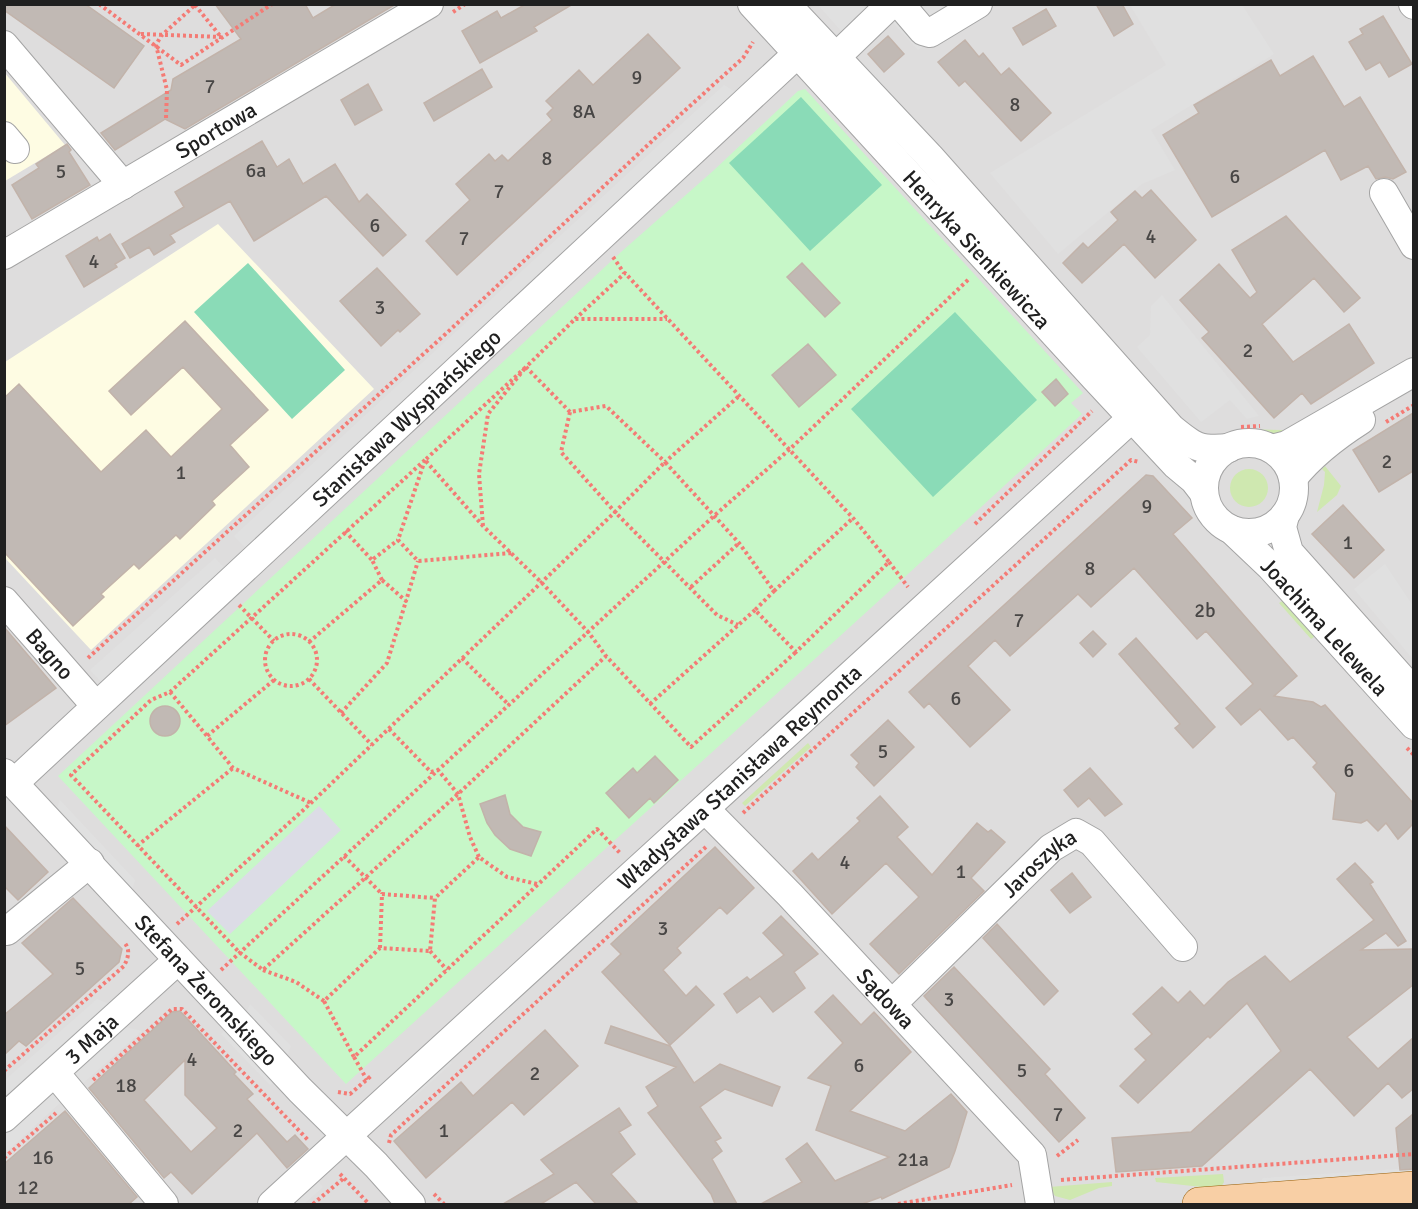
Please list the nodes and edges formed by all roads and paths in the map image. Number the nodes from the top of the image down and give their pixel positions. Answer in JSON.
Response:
{"nodes":[{"id":1,"x":99,"y":4,"type":"edge"},
{"id":2,"x":272,"y":4,"type":"edge"},
{"id":3,"x":429,"y":4,"type":"edge"},
{"id":4,"x":752,"y":4,"type":"edge"},
{"id":5,"x":786,"y":4,"type":"edge"},
{"id":6,"x":891,"y":4,"type":"edge"},
{"id":7,"x":900,"y":4,"type":"edge"},
{"id":8,"x":978,"y":4,"type":"edge"},
{"id":9,"x":195,"y":5,"type":"edge"},
{"id":10,"x":141,"y":34,"type":"junction"},
{"id":11,"x":161,"y":36,"type":"junction"},
{"id":12,"x":221,"y":37,"type":"junction"},
{"id":13,"x":754,"y":40,"type":"dead end"},
{"id":14,"x":4,"y":45,"type":"edge"},
{"id":15,"x":156,"y":45,"type":"junction"},
{"id":16,"x":797,"y":54,"type":"junction"},
{"id":17,"x":836,"y":57,"type":"junction"},
{"id":18,"x":166,"y":118,"type":"dead end"},
{"id":19,"x":123,"y":185,"type":"junction"},
{"id":20,"x":1384,"y":193,"type":"dead end"},
{"id":21,"x":1413,"y":245,"type":"edge"},
{"id":22,"x":611,"y":254,"type":"dead end"},
{"id":23,"x":4,"y":255,"type":"edge"},
{"id":24,"x":624,"y":273,"type":"junction"},
{"id":25,"x":971,"y":277,"type":"dead end"},
{"id":26,"x":575,"y":319,"type":"junction"},
{"id":27,"x":668,"y":319,"type":"junction"},
{"id":28,"x":526,"y":367,"type":"junction"},
{"id":29,"x":1413,"y":372,"type":"edge"},
{"id":30,"x":1413,"y":385,"type":"edge"},
{"id":31,"x":738,"y":397,"type":"junction"},
{"id":32,"x":1094,"y":406,"type":"dead end"},
{"id":33,"x":570,"y":412,"type":"junction"},
{"id":34,"x":1136,"y":422,"type":"junction"},
{"id":35,"x":1229,"y":448,"type":"junction"},
{"id":36,"x":790,"y":449,"type":"junction"},
{"id":37,"x":1272,"y":449,"type":"junction"},
{"id":38,"x":425,"y":460,"type":"junction"},
{"id":39,"x":665,"y":462,"type":"junction"},
{"id":40,"x":1142,"y":463,"type":"dead end"},
{"id":41,"x":1293,"y":478,"type":"junction"},
{"id":42,"x":1204,"y":493,"type":"junction"},
{"id":43,"x":615,"y":512,"type":"junction"},
{"id":44,"x":1286,"y":514,"type":"junction"},
{"id":45,"x":715,"y":515,"type":"junction"},
{"id":46,"x":853,"y":518,"type":"junction"},
{"id":47,"x":483,"y":525,"type":"junction"},
{"id":48,"x":1232,"y":530,"type":"junction"},
{"id":49,"x":345,"y":531,"type":"junction"},
{"id":50,"x":967,"y":531,"type":"dead end"},
{"id":51,"x":398,"y":540,"type":"junction"},
{"id":52,"x":739,"y":543,"type":"junction"},
{"id":53,"x":512,"y":553,"type":"junction"},
{"id":54,"x":372,"y":560,"type":"junction"},
{"id":55,"x":418,"y":561,"type":"junction"},
{"id":56,"x":666,"y":562,"type":"junction"},
{"id":57,"x":889,"y":562,"type":"junction"},
{"id":58,"x":917,"y":579,"type":"dead end"},
{"id":59,"x":382,"y":580,"type":"junction"},
{"id":60,"x":542,"y":583,"type":"junction"},
{"id":61,"x":690,"y":587,"type":"junction"},
{"id":62,"x":908,"y":587,"type":"junction"},
{"id":63,"x":774,"y":591,"type":"junction"},
{"id":64,"x":900,"y":596,"type":"dead end"},
{"id":65,"x":4,"y":601,"type":"edge"},
{"id":66,"x":235,"y":601,"type":"dead end"},
{"id":67,"x":406,"y":601,"type":"junction"},
{"id":68,"x":755,"y":609,"type":"junction"},
{"id":69,"x":251,"y":618,"type":"junction"},
{"id":70,"x":738,"y":625,"type":"junction"},
{"id":71,"x":589,"y":633,"type":"junction"},
{"id":72,"x":274,"y":641,"type":"junction"},
{"id":73,"x":309,"y":642,"type":"junction"},
{"id":74,"x":796,"y":652,"type":"junction"},
{"id":75,"x":606,"y":656,"type":"junction"},
{"id":76,"x":462,"y":658,"type":"junction"},
{"id":77,"x":83,"y":662,"type":"dead end"},
{"id":78,"x":309,"y":679,"type":"junction"},
{"id":79,"x":274,"y":680,"type":"junction"},
{"id":80,"x":170,"y":692,"type":"junction"},
{"id":81,"x":1413,"y":692,"type":"edge"},
{"id":82,"x":650,"y":704,"type":"junction"},
{"id":83,"x":509,"y":705,"type":"junction"},
{"id":84,"x":96,"y":706,"type":"junction"},
{"id":85,"x":341,"y":713,"type":"junction"},
{"id":86,"x":389,"y":729,"type":"junction"},
{"id":87,"x":207,"y":736,"type":"junction"},
{"id":88,"x":1410,"y":736,"type":"edge"},
{"id":89,"x":372,"y":745,"type":"junction"},
{"id":90,"x":1413,"y":755,"type":"edge"},
{"id":91,"x":233,"y":768,"type":"junction"},
{"id":92,"x":438,"y":770,"type":"junction"},
{"id":93,"x":9,"y":778,"type":"edge"},
{"id":94,"x":458,"y":794,"type":"junction"},
{"id":95,"x":311,"y":803,"type":"junction"},
{"id":96,"x":705,"y":809,"type":"junction"},
{"id":97,"x":726,"y":830,"type":"junction"},
{"id":98,"x":628,"y":845,"type":"dead end"},
{"id":99,"x":137,"y":846,"type":"junction"},
{"id":100,"x":620,"y":853,"type":"junction"},
{"id":101,"x":344,"y":856,"type":"junction"},
{"id":102,"x":479,"y":857,"type":"junction"},
{"id":103,"x":611,"y":860,"type":"dead end"},
{"id":104,"x":90,"y":862,"type":"junction"},
{"id":105,"x":363,"y":877,"type":"junction"},
{"id":106,"x":537,"y":885,"type":"junction"},
{"id":107,"x":382,"y":894,"type":"junction"},
{"id":108,"x":435,"y":898,"type":"junction"},
{"id":109,"x":196,"y":908,"type":"junction"},
{"id":110,"x":171,"y":917,"type":"dead end"},
{"id":111,"x":177,"y":924,"type":"junction"},
{"id":112,"x":4,"y":928,"type":"edge"},
{"id":113,"x":184,"y":931,"type":"dead end"},
{"id":114,"x":120,"y":937,"type":"dead end"},
{"id":115,"x":1182,"y":947,"type":"dead end"},
{"id":116,"x":380,"y":948,"type":"junction"},
{"id":117,"x":430,"y":951,"type":"junction"},
{"id":118,"x":239,"y":952,"type":"junction"},
{"id":119,"x":178,"y":960,"type":"junction"},
{"id":120,"x":214,"y":962,"type":"dead end"},
{"id":121,"x":221,"y":970,"type":"junction"},
{"id":122,"x":263,"y":970,"type":"junction"},
{"id":123,"x":447,"y":970,"type":"junction"},
{"id":124,"x":228,"y":978,"type":"dead end"},
{"id":125,"x":324,"y":1001,"type":"junction"},
{"id":126,"x":892,"y":1004,"type":"junction"},
{"id":127,"x":167,"y":1013,"type":"dead end"},
{"id":128,"x":354,"y":1057,"type":"junction"},
{"id":129,"x":4,"y":1071,"type":"edge"},
{"id":130,"x":376,"y":1072,"type":"dead end"},
{"id":131,"x":55,"y":1073,"type":"junction"},
{"id":132,"x":367,"y":1080,"type":"junction"},
{"id":133,"x":332,"y":1086,"type":"dead end"},
{"id":134,"x":4,"y":1118,"type":"edge"},
{"id":135,"x":347,"y":1136,"type":"junction"},
{"id":136,"x":393,"y":1149,"type":"dead end"},
{"id":137,"x":1413,"y":1154,"type":"edge"},
{"id":138,"x":324,"y":1157,"type":"junction"},
{"id":139,"x":344,"y":1178,"type":"junction"},
{"id":140,"x":1413,"y":1188,"type":"edge"},
{"id":141,"x":1038,"y":1193,"type":"edge"},
{"id":142,"x":164,"y":1204,"type":"edge"},
{"id":143,"x":272,"y":1204,"type":"edge"},
{"id":144,"x":313,"y":1204,"type":"edge"},
{"id":145,"x":369,"y":1204,"type":"edge"},
{"id":146,"x":411,"y":1204,"type":"edge"},
{"id":147,"x":898,"y":1204,"type":"edge"},
{"id":148,"x":1209,"y":1204,"type":"edge"}],
"edges":[{"from":1,"to":10,"type":"path"},
{"from":2,"to":12,"type":"path"},
{"from":3,"to":19,"type":"street","name":"Sportowa"},
{"from":4,"to":16,"type":"street","name":"Henryka Sienkiewicza"},
{"from":5,"to":17,"type":"street","name":"Henryka Sienkiewicza"},
{"from":6,"to":17,"type":"street"},
{"from":7,"to":8,"type":"street"},
{"from":9,"to":11,"type":"path"},
{"from":9,"to":12,"type":"path"},
{"from":10,"to":11,"type":"path"},
{"from":10,"to":15,"type":"path"},
{"from":11,"to":12,"type":"path"},
{"from":11,"to":15,"type":"path"},
{"from":12,"to":15,"type":"path"},
{"from":13,"to":77,"type":"path"},
{"from":14,"to":19,"type":"street"},
{"from":15,"to":18,"type":"path"},
{"from":16,"to":34,"type":"street","name":"Henryka Sienkiewicza"},
{"from":16,"to":84,"type":"street","name":"Stanisława Wyspiańskiego"},
{"from":17,"to":35,"type":"street","name":"Henryka Sienkiewicza"},
{"from":19,"to":23,"type":"street","name":"Sportowa"},
{"from":20,"to":21,"type":"street"},
{"from":22,"to":24,"type":"path"},
{"from":24,"to":26,"type":"path"},
{"from":24,"to":27,"type":"path"},
{"from":25,"to":36,"type":"path"},
{"from":26,"to":27,"type":"path"},
{"from":26,"to":28,"type":"path"},
{"from":27,"to":31,"type":"path"},
{"from":28,"to":33,"type":"path"},
{"from":28,"to":38,"type":"path"},
{"from":28,"to":47,"type":"path"},
{"from":29,"to":37,"type":"street"},
{"from":30,"to":41,"type":"street"},
{"from":31,"to":36,"type":"path"},
{"from":31,"to":39,"type":"path"},
{"from":32,"to":50,"type":"path"},
{"from":33,"to":39,"type":"path"},
{"from":33,"to":43,"type":"path"},
{"from":34,"to":42,"type":"street","name":"Henryka Sienkiewicza"},
{"from":34,"to":96,"type":"street","name":"Władysława Stanisława Reymonta"},
{"from":35,"to":37,"type":"street"},
{"from":35,"to":42,"type":"street"},
{"from":36,"to":45,"type":"path"},
{"from":36,"to":46,"type":"path"},
{"from":37,"to":41,"type":"street"},
{"from":38,"to":47,"type":"path"},
{"from":38,"to":49,"type":"path"},
{"from":38,"to":51,"type":"path"},
{"from":39,"to":43,"type":"path"},
{"from":39,"to":45,"type":"path"},
{"from":40,"to":97,"type":"path"},
{"from":41,"to":44,"type":"street"},
{"from":42,"to":48,"type":"street"},
{"from":43,"to":56,"type":"path"},
{"from":43,"to":60,"type":"path"},
{"from":44,"to":48,"type":"street"},
{"from":44,"to":81,"type":"street","name":"Joachima Lelewela"},
{"from":45,"to":52,"type":"path"},
{"from":45,"to":56,"type":"path"},
{"from":46,"to":57,"type":"path"},
{"from":46,"to":63,"type":"path"},
{"from":47,"to":53,"type":"path"},
{"from":48,"to":88,"type":"street","name":"Joachima Lelewela"},
{"from":49,"to":54,"type":"path"},
{"from":49,"to":69,"type":"path"},
{"from":51,"to":54,"type":"path"},
{"from":51,"to":55,"type":"path"},
{"from":52,"to":61,"type":"path"},
{"from":52,"to":63,"type":"path"},
{"from":53,"to":55,"type":"path"},
{"from":53,"to":60,"type":"path"},
{"from":54,"to":59,"type":"path"},
{"from":55,"to":67,"type":"path"},
{"from":56,"to":61,"type":"path"},
{"from":56,"to":71,"type":"path"},
{"from":57,"to":62,"type":"path"},
{"from":57,"to":74,"type":"path"},
{"from":58,"to":62,"type":"path"},
{"from":59,"to":67,"type":"path"},
{"from":59,"to":73,"type":"path"},
{"from":60,"to":71,"type":"path"},
{"from":60,"to":76,"type":"path"},
{"from":61,"to":70,"type":"path"},
{"from":62,"to":64,"type":"path"},
{"from":63,"to":68,"type":"path"},
{"from":65,"to":84,"type":"street","name":"Bagno"},
{"from":66,"to":69,"type":"path"},
{"from":67,"to":85,"type":"path"},
{"from":68,"to":70,"type":"path"},
{"from":68,"to":74,"type":"path"},
{"from":69,"to":72,"type":"path"},
{"from":69,"to":80,"type":"path"},
{"from":70,"to":82,"type":"path"},
{"from":71,"to":75,"type":"path"},
{"from":71,"to":83,"type":"path"},
{"from":72,"to":73,"type":"path"},
{"from":72,"to":79,"type":"path"},
{"from":73,"to":78,"type":"path"},
{"from":74,"to":82,"type":"path"},
{"from":75,"to":82,"type":"path"},
{"from":75,"to":94,"type":"path"},
{"from":76,"to":83,"type":"path"},
{"from":76,"to":86,"type":"path"},
{"from":78,"to":79,"type":"path"},
{"from":78,"to":85,"type":"path"},
{"from":79,"to":87,"type":"path"},
{"from":80,"to":87,"type":"path"},
{"from":80,"to":99,"type":"path"},
{"from":83,"to":92,"type":"path"},
{"from":84,"to":93,"type":"street","name":"Stanisława Wyspiańskiego"},
{"from":85,"to":89,"type":"path"},
{"from":86,"to":89,"type":"path"},
{"from":86,"to":92,"type":"path"},
{"from":87,"to":91,"type":"path"},
{"from":88,"to":90,"type":"path"},
{"from":89,"to":95,"type":"path"},
{"from":91,"to":95,"type":"path"},
{"from":91,"to":99,"type":"path"},
{"from":92,"to":94,"type":"path"},
{"from":92,"to":101,"type":"path"},
{"from":93,"to":104,"type":"street","name":"Stefana Żeromskiego"},
{"from":94,"to":102,"type":"path"},
{"from":94,"to":105,"type":"path"},
{"from":95,"to":109,"type":"path"},
{"from":96,"to":97,"type":"street","name":"Sądowa"},
{"from":96,"to":135,"type":"street","name":"Władysława Stanisława Reymonta"},
{"from":97,"to":126,"type":"street","name":"Sądowa"},
{"from":97,"to":136,"type":"path"},
{"from":98,"to":100,"type":"path"},
{"from":99,"to":109,"type":"path"},
{"from":100,"to":103,"type":"path"},
{"from":100,"to":106,"type":"path"},
{"from":101,"to":105,"type":"path"},
{"from":101,"to":118,"type":"path"},
{"from":102,"to":106,"type":"path"},
{"from":102,"to":108,"type":"path"},
{"from":104,"to":112,"type":"street"},
{"from":104,"to":119,"type":"street","name":"Stefana Żeromskiego"},
{"from":105,"to":107,"type":"path"},
{"from":105,"to":122,"type":"path"},
{"from":106,"to":123,"type":"path"},
{"from":107,"to":108,"type":"path"},
{"from":107,"to":116,"type":"path"},
{"from":108,"to":117,"type":"path"},
{"from":109,"to":111,"type":"path"},
{"from":109,"to":118,"type":"path"},
{"from":110,"to":111,"type":"path"},
{"from":111,"to":113,"type":"path"},
{"from":114,"to":129,"type":"path"},
{"from":115,"to":126,"type":"street","name":"Jaroszyka"},
{"from":116,"to":117,"type":"path"},
{"from":116,"to":125,"type":"path"},
{"from":117,"to":123,"type":"path"},
{"from":118,"to":121,"type":"path"},
{"from":118,"to":122,"type":"path"},
{"from":119,"to":131,"type":"street","name":"3 Maja"},
{"from":119,"to":135,"type":"street","name":"Stefana Żeromskiego"},
{"from":120,"to":121,"type":"path"},
{"from":121,"to":124,"type":"path"},
{"from":122,"to":125,"type":"path"},
{"from":123,"to":128,"type":"path"},
{"from":125,"to":128,"type":"path"},
{"from":126,"to":141,"type":"street","name":"Sądowa"},
{"from":127,"to":138,"type":"path"},
{"from":128,"to":132,"type":"path"},
{"from":130,"to":132,"type":"path"},
{"from":131,"to":134,"type":"street","name":"3 Maja"},
{"from":131,"to":142,"type":"street"},
{"from":132,"to":133,"type":"path"},
{"from":135,"to":138,"type":"street","name":"Władysława Stanisława Reymonta"},
{"from":135,"to":146,"type":"street","name":"Stefana Żeromskiego"},
{"from":137,"to":141,"type":"path"},
{"from":138,"to":139,"type":"path"},
{"from":138,"to":143,"type":"street","name":"Władysława Stanisława Reymonta"},
{"from":139,"to":144,"type":"path"},
{"from":139,"to":145,"type":"path"},
{"from":140,"to":148,"type":"main road"},
{"from":141,"to":147,"type":"path"}]}
